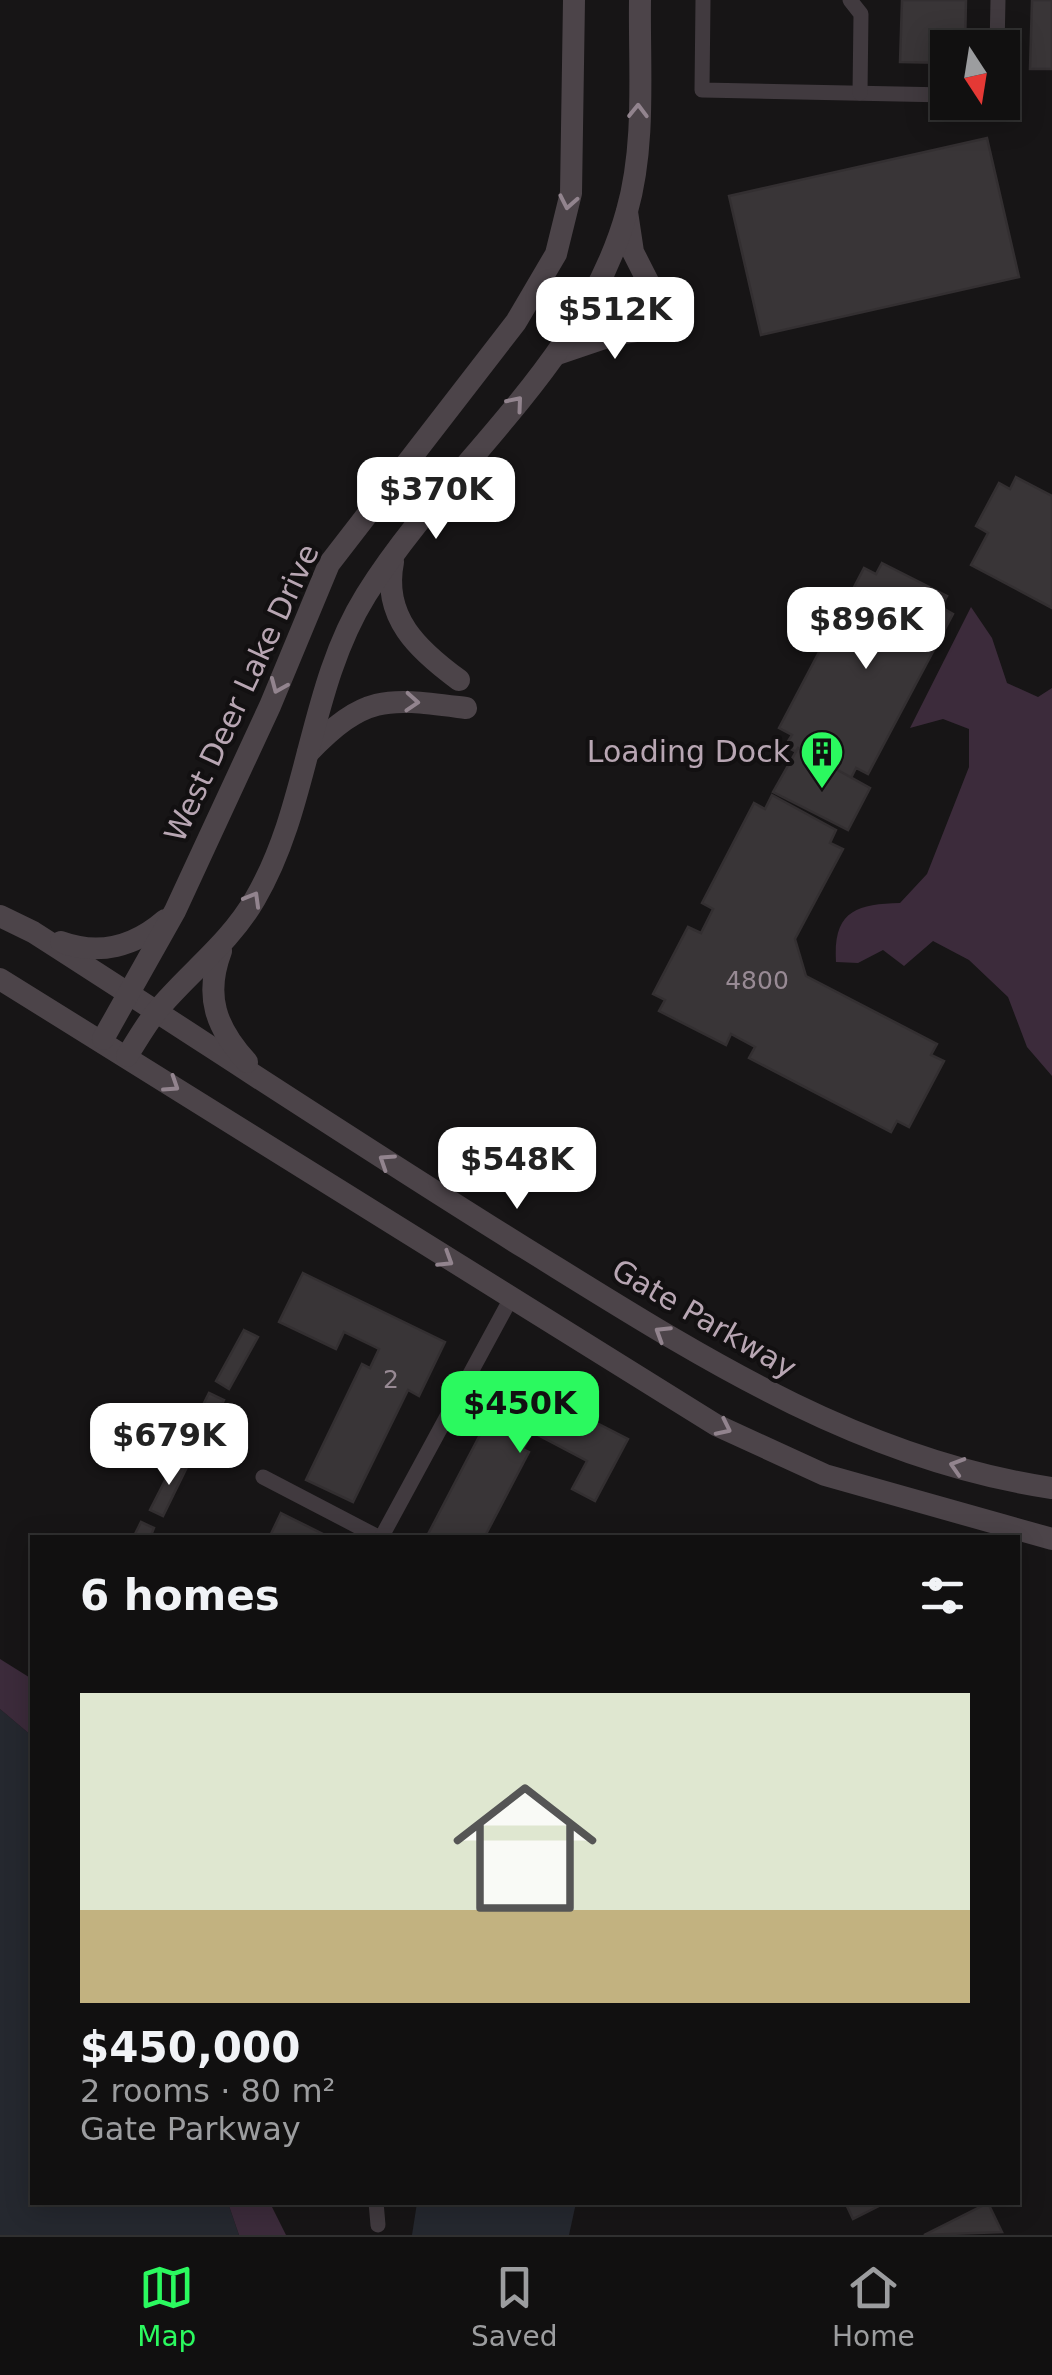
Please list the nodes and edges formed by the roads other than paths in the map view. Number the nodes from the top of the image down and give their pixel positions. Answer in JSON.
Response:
{"nodes":[{"id":1,"x":574,"y":0,"type":"edge"},
{"id":2,"x":640,"y":0,"type":"edge"},
{"id":3,"x":703,"y":0,"type":"edge"},
{"id":4,"x":850,"y":0,"type":"edge"},
{"id":5,"x":998,"y":0,"type":"edge"},
{"id":6,"x":997,"y":30,"type":"edge"},
{"id":7,"x":860,"y":94,"type":"junction"},
{"id":8,"x":930,"y":96,"type":"edge"},
{"id":9,"x":627,"y":211,"type":"junction"},
{"id":10,"x":557,"y":354,"type":"junction"},
{"id":11,"x":394,"y":554,"type":"junction"},
{"id":12,"x":459,"y":680,"type":"dead end"},
{"id":13,"x":466,"y":708,"type":"dead end"},
{"id":14,"x":306,"y":756,"type":"junction"},
{"id":15,"x":175,"y":911,"type":"junction"},
{"id":16,"x":0,"y":916,"type":"edge"},
{"id":17,"x":33,"y":932,"type":"junction"},
{"id":18,"x":223,"y":944,"type":"junction"},
{"id":19,"x":0,"y":979,"type":"edge"},
{"id":20,"x":130,"y":994,"type":"junction"},
{"id":21,"x":156,"y":1012,"type":"junction"},
{"id":22,"x":102,"y":1039,"type":"junction"},
{"id":23,"x":127,"y":1056,"type":"junction"},
{"id":24,"x":270,"y":1086,"type":"junction"},
{"id":25,"x":510,"y":1300,"type":"junction"},
{"id":26,"x":263,"y":1478,"type":"dead end"},
{"id":27,"x":1052,"y":1488,"type":"edge"},
{"id":28,"x":374,"y":1535,"type":"edge"},
{"id":29,"x":382,"y":1535,"type":"edge"},
{"id":30,"x":1052,"y":1539,"type":"edge"},
{"id":31,"x":376,"y":2205,"type":"edge"},
{"id":32,"x":378,"y":2225,"type":"dead end"}],
"edges":[{"from":1,"to":15,"type":"street","name":"West Deer Lake Drive","one_way":true},
{"from":9,"to":2,"type":"street","one_way":true},
{"from":3,"to":7,"type":"street"},
{"from":4,"to":7,"type":"street"},
{"from":5,"to":6,"type":"street"},
{"from":7,"to":8,"type":"street"},
{"from":9,"to":10,"type":"street"},
{"from":9,"to":10,"type":"street"},
{"from":11,"to":10,"type":"street","one_way":true},
{"from":11,"to":12,"type":"street"},
{"from":11,"to":14,"type":"street"},
{"from":14,"to":13,"type":"street","one_way":true},
{"from":18,"to":14,"type":"street","one_way":true},
{"from":15,"to":17,"type":"street"},
{"from":15,"to":20,"type":"street","name":"West Deer Lake Drive"},
{"from":16,"to":17,"type":"street","name":"Gate Parkway"},
{"from":17,"to":20,"type":"street","name":"Gate Parkway"},
{"from":18,"to":21,"type":"street"},
{"from":18,"to":24,"type":"street"},
{"from":19,"to":22,"type":"street"},
{"from":20,"to":21,"type":"street","name":"Gate Parkway"},
{"from":20,"to":22,"type":"street","name":"West Deer Lake Drive"},
{"from":21,"to":23,"type":"street"},
{"from":21,"to":24,"type":"street","name":"Gate Parkway"},
{"from":22,"to":23,"type":"street"},
{"from":23,"to":25,"type":"street","one_way":true},
{"from":27,"to":24,"type":"street","name":"Gate Parkway","one_way":true},
{"from":25,"to":29,"type":"street"},
{"from":25,"to":30,"type":"street","one_way":true},
{"from":26,"to":28,"type":"street"},
{"from":31,"to":32,"type":"street"}]}
